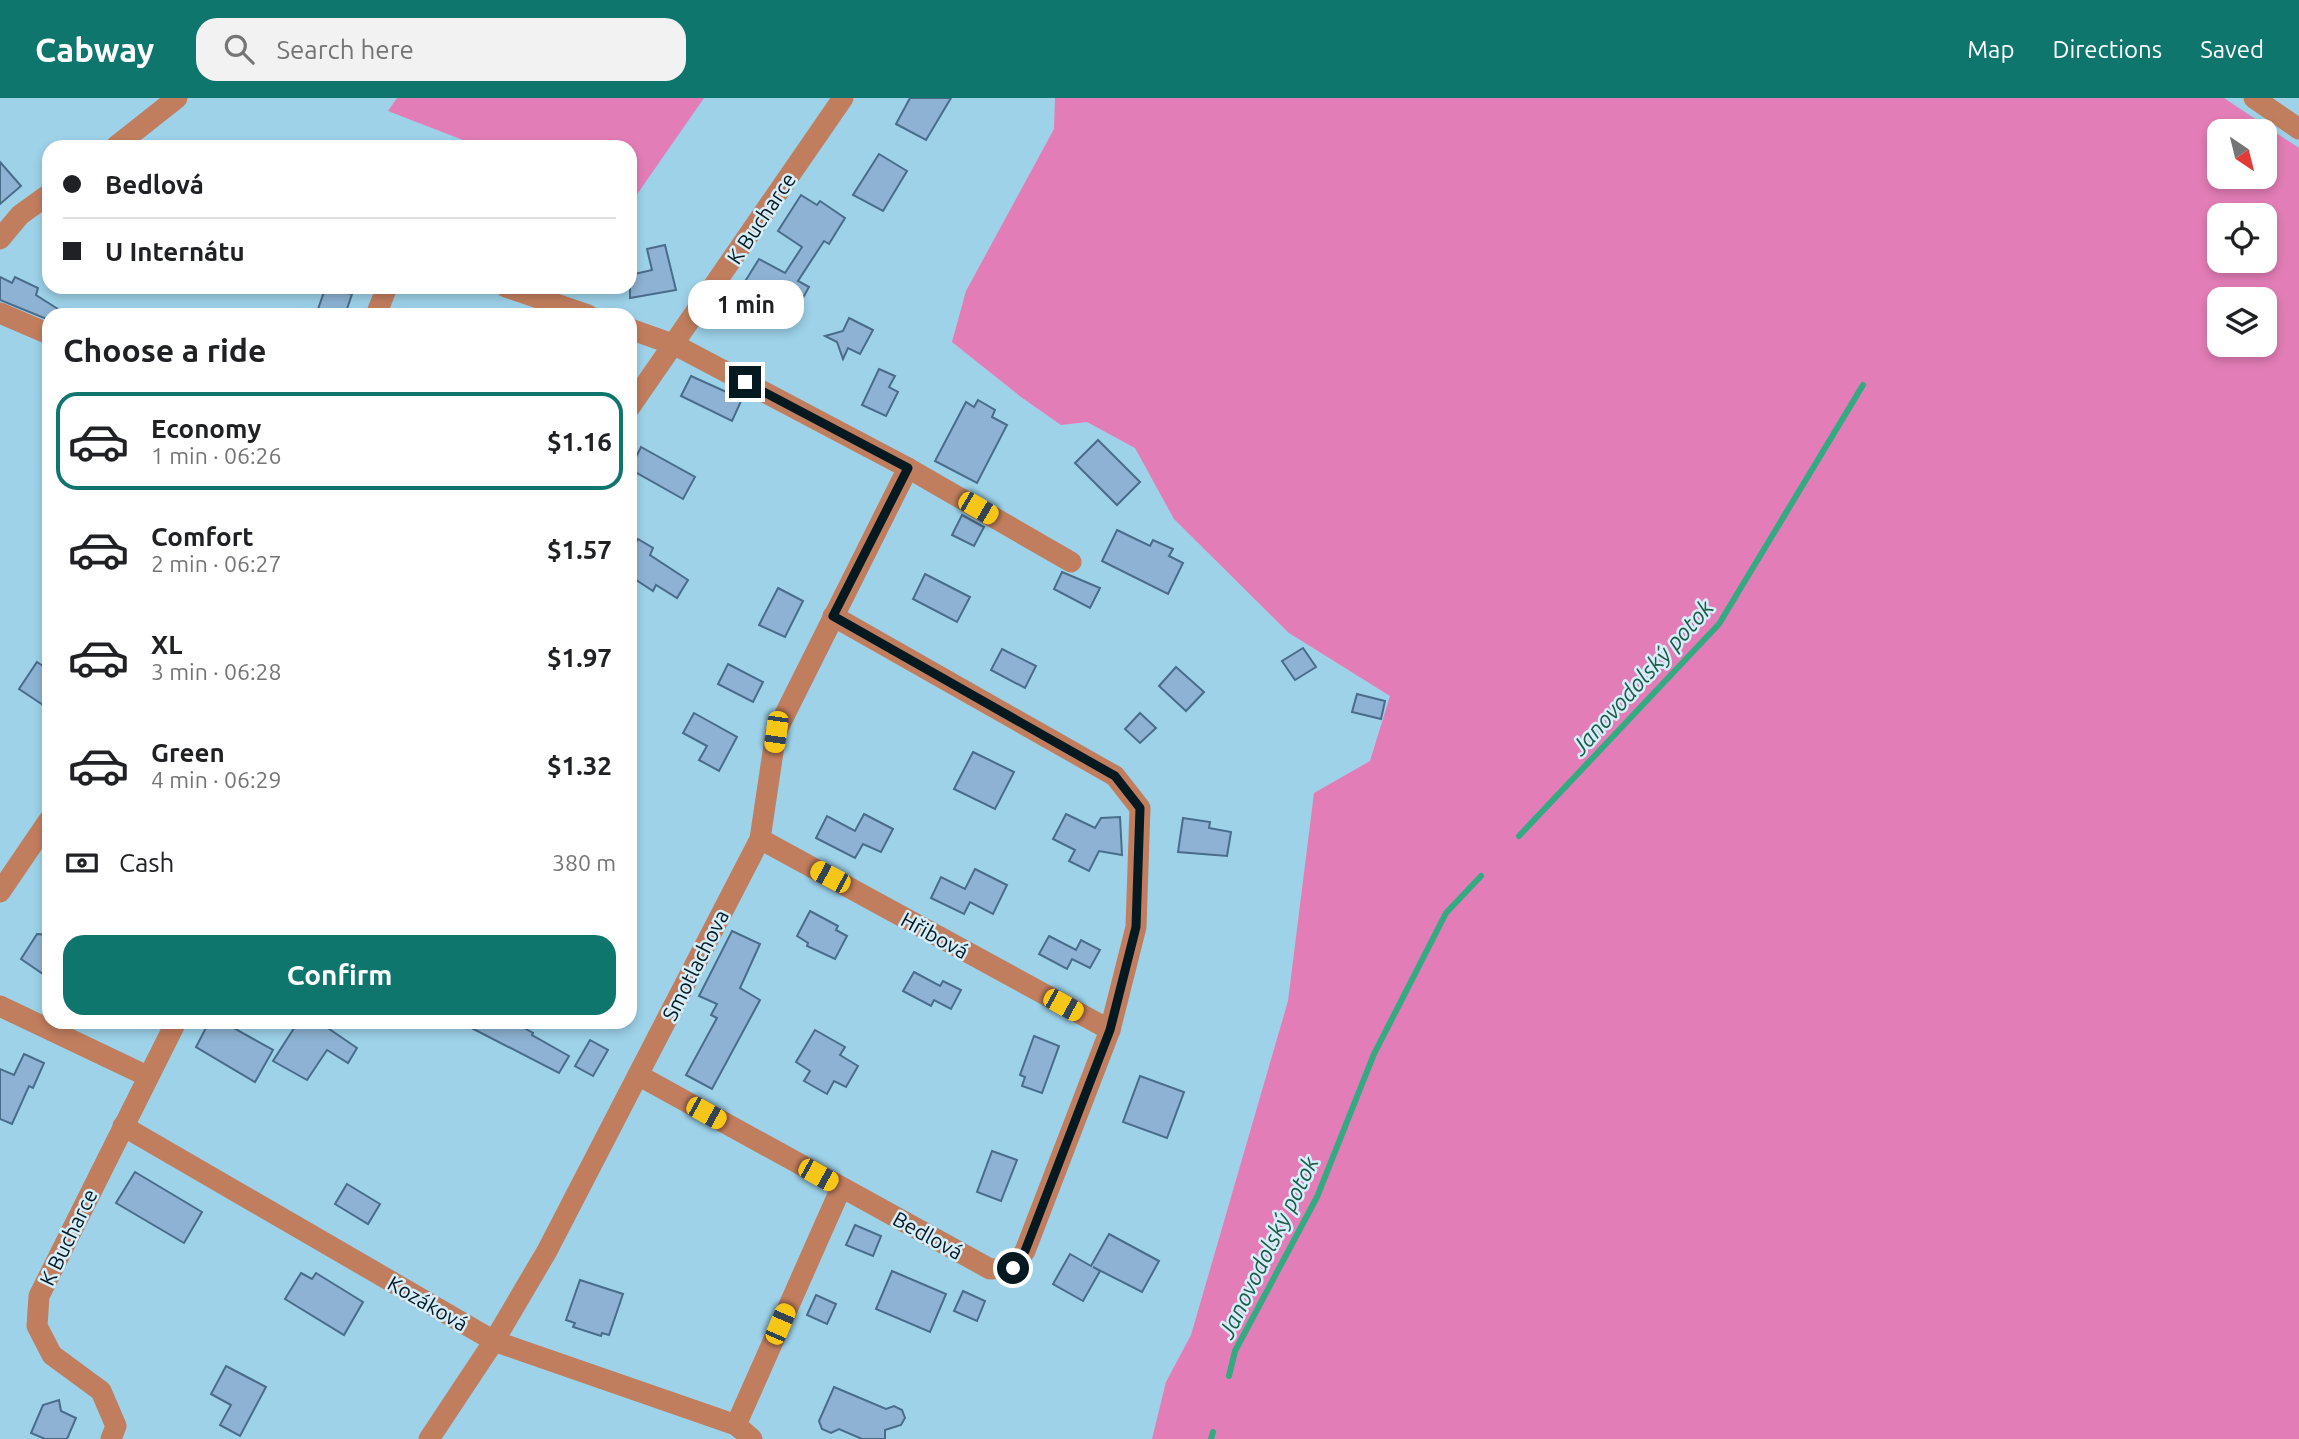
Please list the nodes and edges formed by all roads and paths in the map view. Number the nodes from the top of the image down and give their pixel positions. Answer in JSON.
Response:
{"nodes":[{"id":1,"x":177,"y":98,"type":"edge"},
{"id":2,"x":844,"y":98,"type":"edge"},
{"id":3,"x":2254,"y":98,"type":"edge"},
{"id":4,"x":2299,"y":129,"type":"edge"},
{"id":5,"x":123,"y":140,"type":"edge"},
{"id":6,"x":42,"y":199,"type":"edge"},
{"id":7,"x":0,"y":239,"type":"edge"},
{"id":8,"x":526,"y":294,"type":"edge"},
{"id":9,"x":568,"y":308,"type":"edge"},
{"id":10,"x":0,"y":313,"type":"edge"},
{"id":11,"x":42,"y":331,"type":"edge"},
{"id":12,"x":637,"y":332,"type":"edge"},
{"id":13,"x":675,"y":345,"type":"junction"},
{"id":14,"x":637,"y":397,"type":"edge"},
{"id":15,"x":908,"y":468,"type":"junction"},
{"id":16,"x":1071,"y":562,"type":"dead end"},
{"id":17,"x":833,"y":616,"type":"junction"},
{"id":18,"x":42,"y":830,"type":"edge"},
{"id":19,"x":760,"y":839,"type":"junction"},
{"id":20,"x":0,"y":892,"type":"edge"},
{"id":21,"x":0,"y":1006,"type":"edge"},
{"id":22,"x":42,"y":1026,"type":"edge"},
{"id":23,"x":48,"y":1029,"type":"edge"},
{"id":24,"x":172,"y":1029,"type":"edge"},
{"id":25,"x":1110,"y":1030,"type":"junction"},
{"id":26,"x":638,"y":1075,"type":"junction"},
{"id":27,"x":147,"y":1076,"type":"junction"},
{"id":28,"x":123,"y":1126,"type":"junction"},
{"id":29,"x":841,"y":1188,"type":"junction"},
{"id":30,"x":494,"y":1341,"type":"junction"},
{"id":31,"x":744,"y":1432,"type":"edge"},
{"id":32,"x":111,"y":1439,"type":"edge"},
{"id":33,"x":429,"y":1439,"type":"edge"}],
"edges":[{"from":1,"to":5,"type":"street"},
{"from":2,"to":13,"type":"street","name":"K Bucharce"},
{"from":3,"to":4,"type":"street"},
{"from":6,"to":7,"type":"street"},
{"from":8,"to":9,"type":"street"},
{"from":10,"to":11,"type":"street"},
{"from":12,"to":13,"type":"street"},
{"from":13,"to":14,"type":"street","name":"K Bucharce"},
{"from":13,"to":15,"type":"street"},
{"from":15,"to":16,"type":"street"},
{"from":15,"to":17,"type":"street","name":"Smotlachova"},
{"from":17,"to":19,"type":"street","name":"Smotlachova"},
{"from":17,"to":25,"type":"street"},
{"from":18,"to":20,"type":"street"},
{"from":19,"to":25,"type":"street","name":"Hřibová"},
{"from":19,"to":26,"type":"street","name":"Smotlachova"},
{"from":21,"to":22,"type":"street"},
{"from":23,"to":27,"type":"street"},
{"from":24,"to":27,"type":"street","name":"K Bucharce"},
{"from":25,"to":29,"type":"street","name":"Bedlová"},
{"from":26,"to":29,"type":"street","name":"Bedlová"},
{"from":26,"to":30,"type":"street","name":"Smotlachova"},
{"from":27,"to":28,"type":"street","name":"K Bucharce"},
{"from":28,"to":30,"type":"street","name":"Kozáková"},
{"from":28,"to":32,"type":"street","name":"K Bucharce"},
{"from":29,"to":31,"type":"street"},
{"from":30,"to":31,"type":"street","name":"Kozáková"},
{"from":30,"to":33,"type":"street","name":"Smotlachova"}]}
